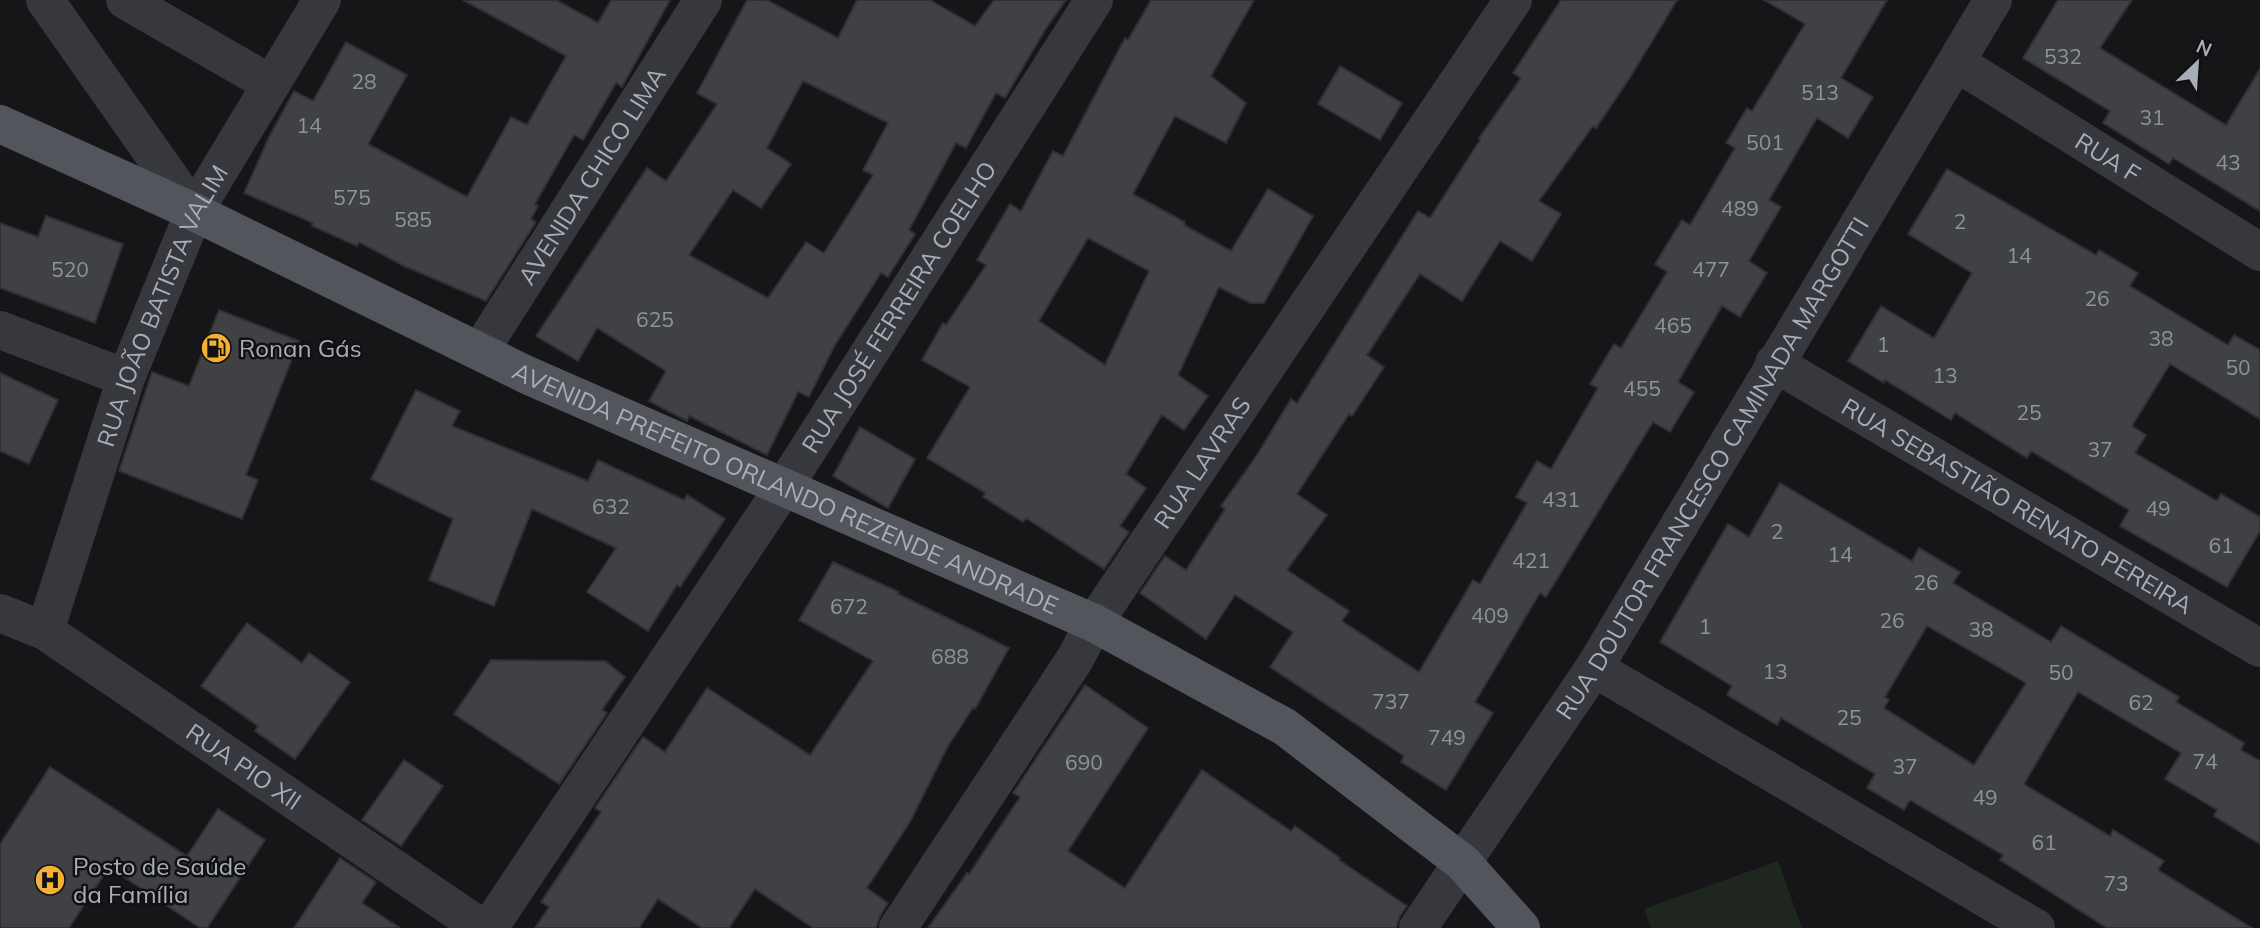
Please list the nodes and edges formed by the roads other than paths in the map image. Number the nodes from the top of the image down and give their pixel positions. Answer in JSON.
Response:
{"nodes":[{"id":1,"x":45,"y":0,"type":"edge"},
{"id":2,"x":125,"y":0,"type":"edge"},
{"id":3,"x":322,"y":0,"type":"edge"},
{"id":4,"x":703,"y":0,"type":"edge"},
{"id":5,"x":1094,"y":0,"type":"edge"},
{"id":6,"x":1513,"y":0,"type":"edge"},
{"id":7,"x":1993,"y":0,"type":"edge"},
{"id":8,"x":1957,"y":63,"type":"junction"},
{"id":9,"x":271,"y":84,"type":"junction"},
{"id":10,"x":0,"y":124,"type":"edge"},
{"id":11,"x":194,"y":212,"type":"junction"},
{"id":12,"x":2260,"y":252,"type":"edge"},
{"id":13,"x":0,"y":330,"type":"edge"},
{"id":14,"x":480,"y":351,"type":"junction"},
{"id":15,"x":1774,"y":363,"type":"junction"},
{"id":16,"x":126,"y":378,"type":"junction"},
{"id":17,"x":784,"y":487,"type":"junction"},
{"id":18,"x":0,"y":612,"type":"edge"},
{"id":19,"x":1094,"y":623,"type":"junction"},
{"id":20,"x":45,"y":631,"type":"junction"},
{"id":21,"x":2260,"y":648,"type":"edge"},
{"id":22,"x":1594,"y":668,"type":"junction"},
{"id":23,"x":1462,"y":863,"type":"junction"},
{"id":24,"x":482,"y":928,"type":"edge"},
{"id":25,"x":489,"y":928,"type":"edge"},
{"id":26,"x":898,"y":928,"type":"edge"},
{"id":27,"x":1418,"y":928,"type":"edge"},
{"id":28,"x":1521,"y":928,"type":"edge"},
{"id":29,"x":2036,"y":928,"type":"edge"}],
"edges":[{"from":1,"to":11,"type":"street"},
{"from":2,"to":9,"type":"street"},
{"from":3,"to":9,"type":"street","name":"RUA JOÃO BATISTA VALIM"},
{"from":4,"to":14,"type":"street","name":"AVENIDA CHICO LIMA"},
{"from":5,"to":17,"type":"street","name":"RUA JOSÉ FERREIRA COELHO"},
{"from":6,"to":19,"type":"street","name":"RUA LAVRAS"},
{"from":7,"to":8,"type":"street","name":"RUA DOUTOR FRANCESCO CAMINADA MARGOTTI"},
{"from":8,"to":12,"type":"street","name":"RUA F"},
{"from":8,"to":15,"type":"street","name":"RUA DOUTOR FRANCESCO CAMINADA MARGOTTI"},
{"from":9,"to":11,"type":"street","name":"RUA JOÃO BATISTA VALIM"},
{"from":10,"to":11,"type":"main road","name":"AVENIDA PREFEITO ORLANDO REZENDE ANDRADE"},
{"from":11,"to":14,"type":"main road","name":"AVENIDA PREFEITO ORLANDO REZENDE ANDRADE"},
{"from":11,"to":16,"type":"street","name":"RUA JOÃO BATISTA VALIM"},
{"from":13,"to":16,"type":"street"},
{"from":14,"to":17,"type":"main road","name":"AVENIDA PREFEITO ORLANDO REZENDE ANDRADE"},
{"from":15,"to":21,"type":"street","name":"RUA SEBASTIÃO RENATO PEREIRA"},
{"from":15,"to":22,"type":"street","name":"RUA DOUTOR FRANCESCO CAMINADA MARGOTTI"},
{"from":16,"to":20,"type":"street","name":"RUA JOÃO BATISTA VALIM"},
{"from":17,"to":19,"type":"main road","name":"AVENIDA PREFEITO ORLANDO REZENDE ANDRADE"},
{"from":17,"to":25,"type":"street","name":"RUA JOSÉ FERREIRA COELHO"},
{"from":18,"to":20,"type":"street","name":"RUA PIO XII"},
{"from":19,"to":23,"type":"main road","name":"AVENIDA PREFEITO ORLANDO REZENDE ANDRADE"},
{"from":19,"to":26,"type":"street","name":"RUA LAVRAS"},
{"from":20,"to":24,"type":"street","name":"RUA PIO XII"},
{"from":22,"to":23,"type":"street","name":"RUA DOUTOR FRANCESCO CAMINADA MARGOTTI"},
{"from":22,"to":29,"type":"street"},
{"from":23,"to":27,"type":"street","name":"RUA DOUTOR FRANCESCO CAMINADA MARGOTTI"},
{"from":23,"to":28,"type":"main road","name":"AVENIDA PREFEITO ORLANDO REZENDE ANDRADE"}]}
